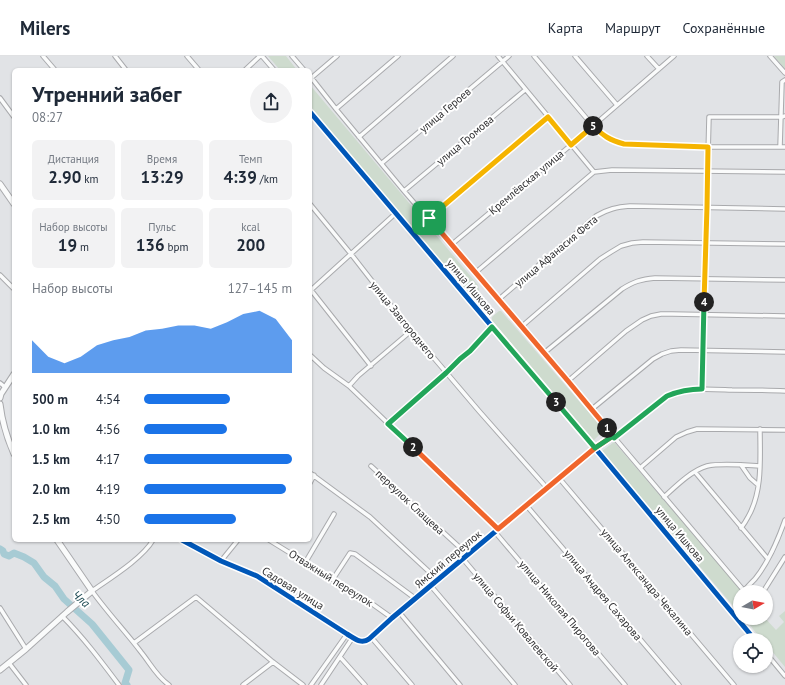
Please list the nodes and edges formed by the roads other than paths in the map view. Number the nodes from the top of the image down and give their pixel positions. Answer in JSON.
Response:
{"nodes":[{"id":1,"x":43,"y":56,"type":"edge"},
{"id":2,"x":115,"y":56,"type":"edge"},
{"id":3,"x":187,"y":56,"type":"edge"},
{"id":4,"x":261,"y":56,"type":"edge"},
{"id":5,"x":292,"y":56,"type":"edge"},
{"id":6,"x":337,"y":56,"type":"edge"},
{"id":7,"x":398,"y":56,"type":"edge"},
{"id":8,"x":453,"y":56,"type":"edge"},
{"id":9,"x":498,"y":56,"type":"edge"},
{"id":10,"x":509,"y":56,"type":"edge"},
{"id":11,"x":534,"y":56,"type":"edge"},
{"id":12,"x":575,"y":56,"type":"edge"},
{"id":13,"x":647,"y":56,"type":"edge"},
{"id":14,"x":674,"y":56,"type":"edge"},
{"id":15,"x":770,"y":56,"type":"edge"},
{"id":16,"x":502,"y":61,"type":"junction"},
{"id":17,"x":53,"y":68,"type":"edge"},
{"id":18,"x":124,"y":68,"type":"edge"},
{"id":19,"x":197,"y":68,"type":"edge"},
{"id":20,"x":247,"y":68,"type":"edge"},
{"id":21,"x":272,"y":68,"type":"edge"},
{"id":22,"x":302,"y":68,"type":"edge"},
{"id":23,"x":659,"y":69,"type":"junction"},
{"id":24,"x":785,"y":73,"type":"edge"},
{"id":25,"x":312,"y":76,"type":"edge"},
{"id":26,"x":312,"y":80,"type":"edge"},
{"id":27,"x":785,"y":80,"type":"edge"},
{"id":28,"x":525,"y":90,"type":"junction"},
{"id":29,"x":0,"y":98,"type":"edge"},
{"id":30,"x":617,"y":105,"type":"junction"},
{"id":31,"x":336,"y":109,"type":"junction"},
{"id":32,"x":12,"y":114,"type":"edge"},
{"id":33,"x":312,"y":114,"type":"edge"},
{"id":34,"x":548,"y":117,"type":"junction"},
{"id":35,"x":783,"y":117,"type":"edge"},
{"id":36,"x":593,"y":126,"type":"junction"},
{"id":37,"x":359,"y":137,"type":"junction"},
{"id":38,"x":571,"y":145,"type":"junction"},
{"id":39,"x":708,"y":147,"type":"junction"},
{"id":40,"x":780,"y":147,"type":"junction"},
{"id":41,"x":785,"y":147,"type":"edge"},
{"id":42,"x":382,"y":163,"type":"junction"},
{"id":43,"x":707,"y":171,"type":"junction"},
{"id":44,"x":594,"y":172,"type":"junction"},
{"id":45,"x":785,"y":172,"type":"edge"},
{"id":46,"x":0,"y":184,"type":"edge"},
{"id":47,"x":404,"y":191,"type":"junction"},
{"id":48,"x":12,"y":201,"type":"edge"},
{"id":49,"x":312,"y":206,"type":"edge"},
{"id":50,"x":707,"y":207,"type":"junction"},
{"id":51,"x":785,"y":209,"type":"edge"},
{"id":52,"x":396,"y":213,"type":"junction"},
{"id":53,"x":429,"y":218,"type":"junction"},
{"id":54,"x":706,"y":244,"type":"junction"},
{"id":55,"x":785,"y":244,"type":"edge"},
{"id":56,"x":451,"y":245,"type":"junction"},
{"id":57,"x":351,"y":254,"type":"junction"},
{"id":58,"x":475,"y":273,"type":"junction"},
{"id":59,"x":0,"y":275,"type":"edge"},
{"id":60,"x":705,"y":279,"type":"junction"},
{"id":61,"x":785,"y":280,"type":"edge"},
{"id":62,"x":12,"y":287,"type":"edge"},
{"id":63,"x":312,"y":288,"type":"edge"},
{"id":64,"x":312,"y":292,"type":"edge"},
{"id":65,"x":498,"y":300,"type":"junction"},
{"id":66,"x":704,"y":314,"type":"junction"},
{"id":67,"x":785,"y":316,"type":"edge"},
{"id":68,"x":492,"y":327,"type":"junction"},
{"id":69,"x":522,"y":327,"type":"junction"},
{"id":70,"x":411,"y":331,"type":"junction"},
{"id":71,"x":703,"y":350,"type":"junction"},
{"id":72,"x":785,"y":352,"type":"edge"},
{"id":73,"x":544,"y":353,"type":"junction"},
{"id":74,"x":312,"y":357,"type":"edge"},
{"id":75,"x":371,"y":366,"type":"junction"},
{"id":76,"x":446,"y":373,"type":"junction"},
{"id":77,"x":12,"y":377,"type":"edge"},
{"id":78,"x":568,"y":381,"type":"junction"},
{"id":79,"x":0,"y":383,"type":"edge"},
{"id":80,"x":5,"y":386,"type":"junction"},
{"id":81,"x":349,"y":386,"type":"junction"},
{"id":82,"x":702,"y":389,"type":"junction"},
{"id":83,"x":785,"y":391,"type":"edge"},
{"id":84,"x":0,"y":398,"type":"edge"},
{"id":85,"x":0,"y":404,"type":"edge"},
{"id":86,"x":592,"y":409,"type":"junction"},
{"id":87,"x":388,"y":424,"type":"junction"},
{"id":88,"x":760,"y":429,"type":"junction"},
{"id":89,"x":785,"y":430,"type":"edge"},
{"id":90,"x":614,"y":437,"type":"junction"},
{"id":91,"x":12,"y":448,"type":"edge"},
{"id":92,"x":595,"y":448,"type":"junction"},
{"id":93,"x":741,"y":465,"type":"junction"},
{"id":94,"x":371,"y":466,"type":"dead end"},
{"id":95,"x":759,"y":466,"type":"junction"},
{"id":96,"x":640,"y":468,"type":"junction"},
{"id":97,"x":695,"y":472,"type":"junction"},
{"id":98,"x":314,"y":476,"type":"joint"},
{"id":99,"x":559,"y":478,"type":"junction"},
{"id":100,"x":312,"y":480,"type":"edge"},
{"id":101,"x":758,"y":485,"type":"junction"},
{"id":102,"x":547,"y":488,"type":"junction"},
{"id":103,"x":664,"y":497,"type":"junction"},
{"id":104,"x":526,"y":505,"type":"junction"},
{"id":105,"x":334,"y":514,"type":"dead end"},
{"id":106,"x":785,"y":520,"type":"edge"},
{"id":107,"x":741,"y":528,"type":"junction"},
{"id":108,"x":496,"y":530,"type":"junction"},
{"id":109,"x":58,"y":542,"type":"edge"},
{"id":110,"x":152,"y":542,"type":"edge"},
{"id":111,"x":186,"y":542,"type":"edge"},
{"id":112,"x":236,"y":542,"type":"edge"},
{"id":113,"x":276,"y":542,"type":"edge"},
{"id":114,"x":468,"y":555,"type":"junction"},
{"id":115,"x":785,"y":557,"type":"edge"},
{"id":116,"x":463,"y":559,"type":"junction"},
{"id":117,"x":768,"y":559,"type":"junction"},
{"id":118,"x":221,"y":561,"type":"junction"},
{"id":119,"x":305,"y":563,"type":"junction"},
{"id":120,"x":333,"y":580,"type":"junction"},
{"id":121,"x":438,"y":580,"type":"junction"},
{"id":122,"x":739,"y":585,"type":"edge"},
{"id":123,"x":750,"y":585,"type":"edge"},
{"id":124,"x":767,"y":585,"type":"edge"},
{"id":125,"x":431,"y":586,"type":"junction"},
{"id":126,"x":92,"y":591,"type":"junction"},
{"id":127,"x":416,"y":599,"type":"junction"},
{"id":128,"x":0,"y":608,"type":"edge"},
{"id":129,"x":399,"y":612,"type":"junction"},
{"id":130,"x":62,"y":616,"type":"junction"},
{"id":131,"x":392,"y":618,"type":"junction"},
{"id":132,"x":749,"y":633,"type":"edge"},
{"id":133,"x":347,"y":634,"type":"junction"},
{"id":134,"x":353,"y":637,"type":"junction"},
{"id":135,"x":370,"y":638,"type":"junction"},
{"id":136,"x":134,"y":643,"type":"junction"},
{"id":137,"x":26,"y":649,"type":"junction"},
{"id":138,"x":340,"y":656,"type":"junction"},
{"id":139,"x":773,"y":661,"type":"edge"},
{"id":140,"x":273,"y":662,"type":"junction"},
{"id":141,"x":9,"y":663,"type":"junction"},
{"id":142,"x":0,"y":670,"type":"edge"},
{"id":143,"x":785,"y":676,"type":"edge"},
{"id":144,"x":26,"y":685,"type":"edge"},
{"id":145,"x":119,"y":685,"type":"edge"},
{"id":146,"x":169,"y":685,"type":"edge"},
{"id":147,"x":243,"y":685,"type":"edge"},
{"id":148,"x":303,"y":685,"type":"edge"},
{"id":149,"x":311,"y":685,"type":"edge"},
{"id":150,"x":321,"y":685,"type":"edge"},
{"id":151,"x":365,"y":685,"type":"edge"},
{"id":152,"x":412,"y":685,"type":"edge"},
{"id":153,"x":460,"y":685,"type":"edge"},
{"id":154,"x":515,"y":685,"type":"edge"},
{"id":155,"x":570,"y":685,"type":"edge"},
{"id":156,"x":625,"y":685,"type":"edge"},
{"id":157,"x":679,"y":685,"type":"edge"},
{"id":158,"x":734,"y":685,"type":"edge"}],
"edges":[{"from":1,"to":17,"type":"street"},
{"from":2,"to":18,"type":"street"},
{"from":3,"to":19,"type":"street"},
{"from":4,"to":20,"type":"street"},
{"from":4,"to":21,"type":"street"},
{"from":5,"to":22,"type":"street"},
{"from":6,"to":25,"type":"street"},
{"from":7,"to":31,"type":"street"},
{"from":8,"to":37,"type":"street"},
{"from":9,"to":16,"type":"street"},
{"from":10,"to":16,"type":"street","name":"улица Героев"},
{"from":11,"to":36,"type":"street"},
{"from":12,"to":30,"type":"street"},
{"from":13,"to":23,"type":"street"},
{"from":14,"to":23,"type":"street","name":"Кремлёвская улица"},
{"from":15,"to":24,"type":"street"},
{"from":16,"to":28,"type":"street"},
{"from":16,"to":42,"type":"street","name":"улица Героев"},
{"from":23,"to":30,"type":"street","name":"Кремлёвская улица"},
{"from":26,"to":31,"type":"street","name":"улица Ишкова"},
{"from":27,"to":35,"type":"street"},
{"from":28,"to":34,"type":"street"},
{"from":28,"to":47,"type":"street","name":"улица Громова"},
{"from":29,"to":32,"type":"street"},
{"from":30,"to":36,"type":"street","name":"Кремлёвская улица"},
{"from":31,"to":37,"type":"street","name":"улица Ишкова"},
{"from":33,"to":52,"type":"street","name":"улица Ишкова"},
{"from":34,"to":38,"type":"street"},
{"from":34,"to":53,"type":"street"},
{"from":35,"to":39,"type":"street"},
{"from":35,"to":40,"type":"street"},
{"from":36,"to":38,"type":"street","name":"Кремлёвская улица"},
{"from":36,"to":39,"type":"street"},
{"from":37,"to":42,"type":"street","name":"улица Ишкова"},
{"from":38,"to":44,"type":"street"},
{"from":38,"to":56,"type":"street","name":"Кремлёвская улица"},
{"from":39,"to":40,"type":"street"},
{"from":39,"to":43,"type":"street"},
{"from":40,"to":41,"type":"street"},
{"from":42,"to":47,"type":"street","name":"улица Ишкова"},
{"from":43,"to":44,"type":"street"},
{"from":43,"to":45,"type":"street"},
{"from":43,"to":50,"type":"street"},
{"from":44,"to":58,"type":"street"},
{"from":46,"to":48,"type":"street"},
{"from":47,"to":53,"type":"street","name":"улица Ишкова"},
{"from":49,"to":57,"type":"street","name":"улица Завгороднего"},
{"from":50,"to":51,"type":"street","name":"улица Афанасия Фета"},
{"from":50,"to":54,"type":"street"},
{"from":50,"to":65,"type":"street","name":"улица Афанасия Фета"},
{"from":52,"to":57,"type":"street"},
{"from":52,"to":68,"type":"street","name":"улица Ишкова"},
{"from":53,"to":56,"type":"street","name":"улица Ишкова"},
{"from":54,"to":55,"type":"street"},
{"from":54,"to":60,"type":"street"},
{"from":54,"to":69,"type":"street"},
{"from":56,"to":58,"type":"street","name":"улица Ишкова"},
{"from":57,"to":63,"type":"street"},
{"from":57,"to":70,"type":"street","name":"улица Завгороднего"},
{"from":58,"to":65,"type":"street","name":"улица Ишкова"},
{"from":59,"to":62,"type":"street"},
{"from":60,"to":61,"type":"street"},
{"from":60,"to":66,"type":"street"},
{"from":60,"to":73,"type":"street"},
{"from":64,"to":75,"type":"street"},
{"from":65,"to":69,"type":"street","name":"улица Ишкова"},
{"from":66,"to":67,"type":"street"},
{"from":66,"to":71,"type":"street"},
{"from":66,"to":78,"type":"street"},
{"from":68,"to":76,"type":"street"},
{"from":68,"to":92,"type":"street","name":"улица Ишкова"},
{"from":69,"to":73,"type":"street","name":"улица Ишкова"},
{"from":70,"to":75,"type":"street"},
{"from":70,"to":76,"type":"street","name":"улица Завгороднего"},
{"from":71,"to":72,"type":"street"},
{"from":71,"to":82,"type":"street"},
{"from":71,"to":86,"type":"street"},
{"from":73,"to":78,"type":"street","name":"улица Ишкова"},
{"from":74,"to":81,"type":"street","name":"улица Николая Пирогова"},
{"from":75,"to":81,"type":"street"},
{"from":76,"to":87,"type":"street"},
{"from":76,"to":102,"type":"street","name":"улица Завгороднего"},
{"from":77,"to":80,"type":"street"},
{"from":78,"to":86,"type":"street","name":"улица Ишкова"},
{"from":79,"to":80,"type":"street"},
{"from":80,"to":84,"type":"street"},
{"from":81,"to":87,"type":"street","name":"улица Николая Пирогова"},
{"from":82,"to":83,"type":"street","name":"Ямский переулок"},
{"from":82,"to":90,"type":"street","name":"Ямский переулок"},
{"from":85,"to":91,"type":"street"},
{"from":86,"to":90,"type":"street","name":"улица Ишкова"},
{"from":87,"to":108,"type":"street","name":"улица Николая Пирогова"},
{"from":88,"to":89,"type":"street"},
{"from":88,"to":95,"type":"street"},
{"from":88,"to":96,"type":"street"},
{"from":90,"to":92,"type":"street","name":"Ямский переулок"},
{"from":90,"to":96,"type":"street","name":"улица Ишкова"},
{"from":92,"to":99,"type":"street","name":"Ямский переулок"},
{"from":92,"to":132,"type":"street","name":"улица Ишкова"},
{"from":93,"to":95,"type":"street"},
{"from":93,"to":97,"type":"street"},
{"from":93,"to":101,"type":"street"},
{"from":94,"to":114,"type":"street","name":"переулок Слащева"},
{"from":95,"to":101,"type":"street"},
{"from":96,"to":103,"type":"street","name":"улица Ишкова"},
{"from":97,"to":103,"type":"street"},
{"from":97,"to":107,"type":"street"},
{"from":98,"to":100,"type":"street"},
{"from":98,"to":121,"type":"street"},
{"from":99,"to":102,"type":"street","name":"Ямский переулок"},
{"from":99,"to":158,"type":"street","name":"улица Александра Чекалина"},
{"from":101,"to":107,"type":"street"},
{"from":102,"to":104,"type":"street","name":"Ямский переулок"},
{"from":103,"to":122,"type":"street","name":"улица Ишкова"},
{"from":104,"to":108,"type":"street","name":"Ямский переулок"},
{"from":104,"to":157,"type":"street","name":"улица Андрея Сахарова"},
{"from":105,"to":119,"type":"street"},
{"from":106,"to":117,"type":"street"},
{"from":107,"to":117,"type":"street"},
{"from":108,"to":114,"type":"street","name":"Ямский переулок"},
{"from":108,"to":156,"type":"street","name":"улица Николая Пирогова"},
{"from":109,"to":126,"type":"street"},
{"from":110,"to":126,"type":"street"},
{"from":111,"to":118,"type":"street","name":"Садовая улица"},
{"from":112,"to":118,"type":"street"},
{"from":113,"to":119,"type":"street","name":"Отважный переулок"},
{"from":114,"to":116,"type":"street","name":"Ямский переулок"},
{"from":115,"to":124,"type":"street"},
{"from":116,"to":121,"type":"street","name":"Ямский переулок"},
{"from":116,"to":155,"type":"street","name":"улица Софьи Ковалевской"},
{"from":117,"to":123,"type":"street"},
{"from":118,"to":133,"type":"street","name":"Садовая улица"},
{"from":119,"to":120,"type":"street","name":"Отважный переулок"},
{"from":120,"to":127,"type":"street"},
{"from":120,"to":131,"type":"street","name":"Отважный переулок"},
{"from":121,"to":125,"type":"street","name":"Ямский переулок"},
{"from":125,"to":127,"type":"street","name":"Ямский переулок"},
{"from":125,"to":154,"type":"street"},
{"from":126,"to":130,"type":"street"},
{"from":126,"to":136,"type":"street"},
{"from":127,"to":129,"type":"street","name":"Ямский переулок"},
{"from":128,"to":137,"type":"street"},
{"from":129,"to":131,"type":"street","name":"Ямский переулок"},
{"from":129,"to":153,"type":"street"},
{"from":130,"to":137,"type":"street"},
{"from":130,"to":145,"type":"street"},
{"from":131,"to":135,"type":"street","name":"Ямский переулок"},
{"from":133,"to":134,"type":"street","name":"Садовая улица"},
{"from":133,"to":149,"type":"street"},
{"from":134,"to":135,"type":"street","name":"Садовая улица"},
{"from":134,"to":138,"type":"street"},
{"from":135,"to":152,"type":"street"},
{"from":136,"to":140,"type":"street"},
{"from":136,"to":146,"type":"street"},
{"from":137,"to":141,"type":"street"},
{"from":138,"to":150,"type":"street"},
{"from":138,"to":151,"type":"street"},
{"from":139,"to":143,"type":"street"},
{"from":140,"to":147,"type":"street"},
{"from":140,"to":148,"type":"street"},
{"from":141,"to":142,"type":"street"},
{"from":141,"to":144,"type":"street"}]}
